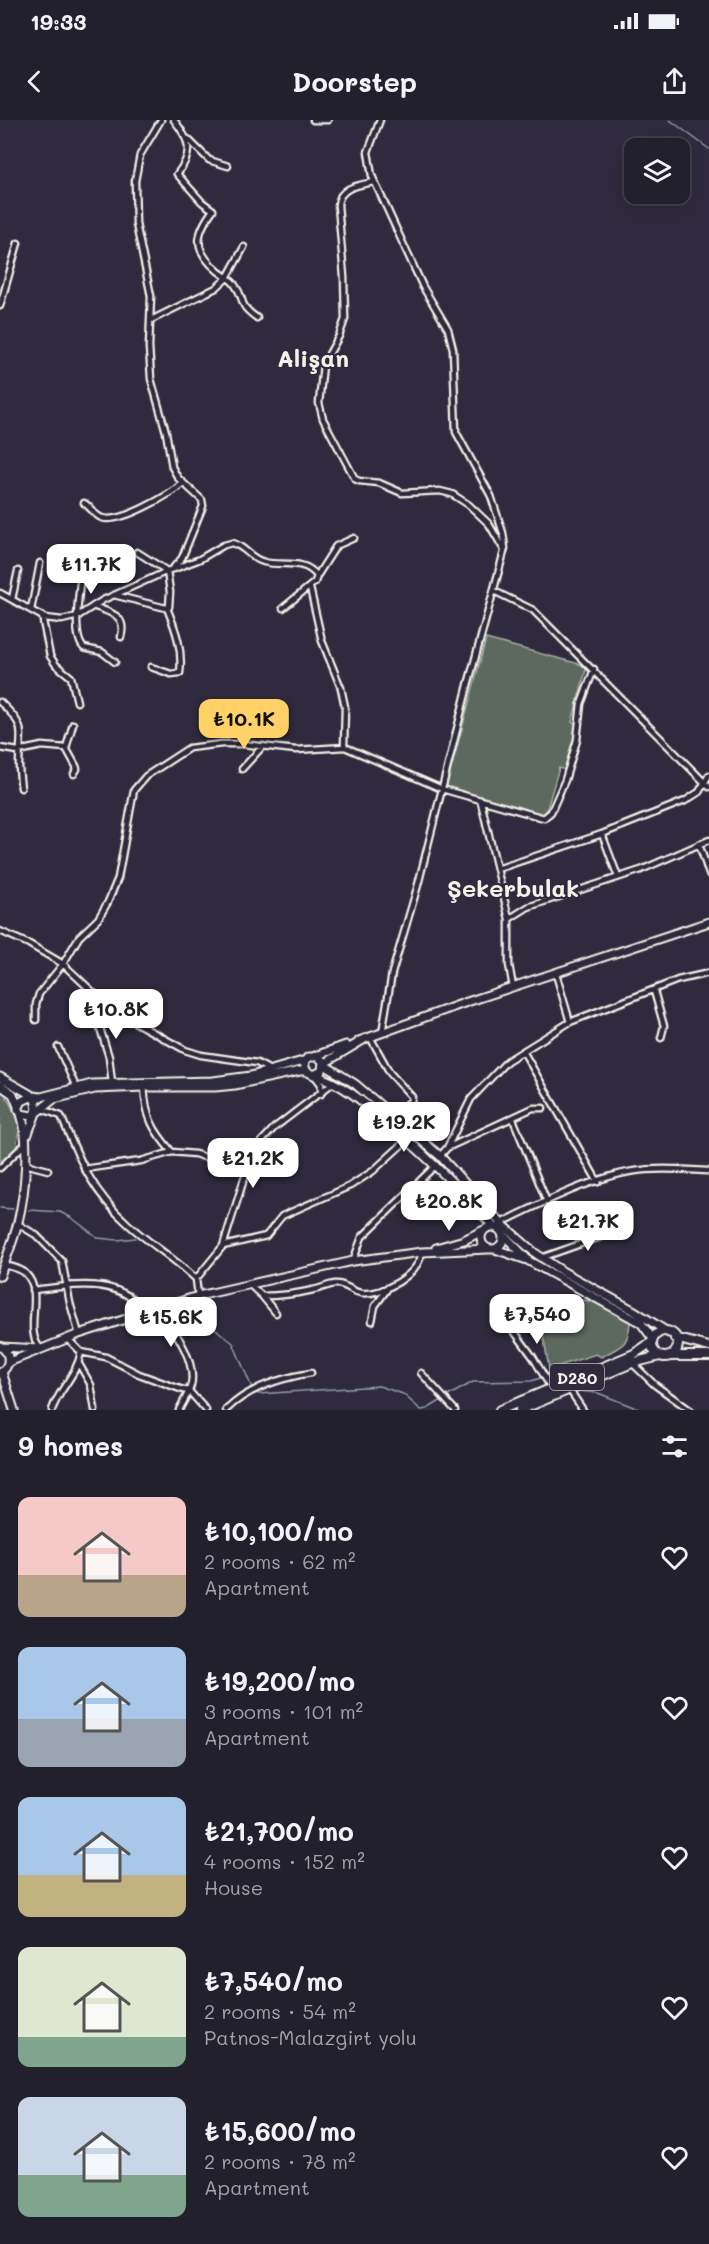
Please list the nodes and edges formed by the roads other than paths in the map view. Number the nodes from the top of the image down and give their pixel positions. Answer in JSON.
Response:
{"nodes":[{"id":1,"x":161,"y":120,"type":"edge"},
{"id":2,"x":174,"y":120,"type":"edge"},
{"id":3,"x":313,"y":120,"type":"edge"},
{"id":4,"x":328,"y":120,"type":"edge"},
{"id":5,"x":378,"y":121,"type":"edge"},
{"id":6,"x":186,"y":138,"type":"junction"},
{"id":7,"x":228,"y":166,"type":"dead end"},
{"id":8,"x":374,"y":182,"type":"junction"},
{"id":9,"x":18,"y":243,"type":"dead end"},
{"id":10,"x":244,"y":247,"type":"dead end"},
{"id":11,"x":227,"y":278,"type":"junction"},
{"id":12,"x":0,"y":306,"type":"edge"},
{"id":13,"x":258,"y":318,"type":"dead end"},
{"id":14,"x":152,"y":320,"type":"junction"},
{"id":15,"x":183,"y":483,"type":"junction"},
{"id":16,"x":84,"y":503,"type":"dead end"},
{"id":17,"x":354,"y":538,"type":"dead end"},
{"id":18,"x":504,"y":550,"type":"junction"},
{"id":19,"x":137,"y":552,"type":"dead end"},
{"id":20,"x":40,"y":563,"type":"dead end"},
{"id":21,"x":169,"y":570,"type":"junction"},
{"id":22,"x":18,"y":571,"type":"dead end"},
{"id":23,"x":81,"y":572,"type":"dead end"},
{"id":24,"x":317,"y":576,"type":"junction"},
{"id":25,"x":310,"y":588,"type":"junction"},
{"id":26,"x":494,"y":591,"type":"junction"},
{"id":27,"x":0,"y":594,"type":"edge"},
{"id":28,"x":114,"y":595,"type":"junction"},
{"id":29,"x":12,"y":599,"type":"junction"},
{"id":30,"x":93,"y":606,"type":"junction"},
{"id":31,"x":167,"y":608,"type":"junction"},
{"id":32,"x":284,"y":608,"type":"dead end"},
{"id":33,"x":31,"y":610,"type":"junction"},
{"id":34,"x":42,"y":616,"type":"junction"},
{"id":35,"x":78,"y":616,"type":"junction"},
{"id":36,"x":121,"y":637,"type":"dead end"},
{"id":37,"x":115,"y":662,"type":"dead end"},
{"id":38,"x":151,"y":667,"type":"dead end"},
{"id":39,"x":594,"y":669,"type":"junction"},
{"id":40,"x":0,"y":702,"type":"edge"},
{"id":41,"x":77,"y":702,"type":"dead end"},
{"id":42,"x":72,"y":724,"type":"dead end"},
{"id":43,"x":263,"y":746,"type":"junction"},
{"id":44,"x":344,"y":747,"type":"junction"},
{"id":45,"x":0,"y":748,"type":"edge"},
{"id":46,"x":66,"y":748,"type":"junction"},
{"id":47,"x":21,"y":750,"type":"junction"},
{"id":48,"x":242,"y":769,"type":"dead end"},
{"id":49,"x":74,"y":774,"type":"dead end"},
{"id":50,"x":709,"y":775,"type":"edge"},
{"id":51,"x":707,"y":785,"type":"edge"},
{"id":52,"x":21,"y":789,"type":"dead end"},
{"id":53,"x":442,"y":789,"type":"junction"},
{"id":54,"x":481,"y":802,"type":"junction"},
{"id":55,"x":602,"y":834,"type":"junction"},
{"id":56,"x":709,"y":840,"type":"edge"},
{"id":57,"x":699,"y":844,"type":"junction"},
{"id":58,"x":497,"y":869,"type":"junction"},
{"id":59,"x":709,"y":874,"type":"edge"},
{"id":60,"x":618,"y":877,"type":"junction"},
{"id":61,"x":509,"y":919,"type":"junction"},
{"id":62,"x":709,"y":922,"type":"edge"},
{"id":63,"x":0,"y":931,"type":"edge"},
{"id":64,"x":63,"y":964,"type":"junction"},
{"id":65,"x":556,"y":974,"type":"junction"},
{"id":66,"x":709,"y":974,"type":"edge"},
{"id":67,"x":513,"y":987,"type":"junction"},
{"id":68,"x":654,"y":990,"type":"junction"},
{"id":69,"x":98,"y":998,"type":"junction"},
{"id":70,"x":36,"y":1020,"type":"dead end"},
{"id":71,"x":570,"y":1022,"type":"junction"},
{"id":72,"x":382,"y":1033,"type":"junction"},
{"id":73,"x":661,"y":1038,"type":"dead end"},
{"id":74,"x":366,"y":1039,"type":"junction"},
{"id":75,"x":57,"y":1047,"type":"dead end"},
{"id":76,"x":523,"y":1051,"type":"junction"},
{"id":77,"x":315,"y":1056,"type":"junction"},
{"id":78,"x":306,"y":1060,"type":"junction"},
{"id":79,"x":323,"y":1064,"type":"junction"},
{"id":80,"x":270,"y":1070,"type":"junction"},
{"id":81,"x":306,"y":1071,"type":"junction"},
{"id":82,"x":314,"y":1076,"type":"junction"},
{"id":83,"x":0,"y":1077,"type":"edge"},
{"id":84,"x":112,"y":1083,"type":"junction"},
{"id":85,"x":333,"y":1083,"type":"junction"},
{"id":86,"x":0,"y":1085,"type":"edge"},
{"id":87,"x":76,"y":1087,"type":"junction"},
{"id":88,"x":144,"y":1087,"type":"junction"},
{"id":89,"x":321,"y":1094,"type":"junction"},
{"id":90,"x":33,"y":1095,"type":"junction"},
{"id":91,"x":543,"y":1108,"type":"dead end"},
{"id":92,"x":39,"y":1110,"type":"junction"},
{"id":93,"x":19,"y":1111,"type":"junction"},
{"id":94,"x":391,"y":1116,"type":"junction"},
{"id":95,"x":513,"y":1119,"type":"junction"},
{"id":96,"x":407,"y":1140,"type":"junction"},
{"id":97,"x":26,"y":1143,"type":"junction"},
{"id":98,"x":447,"y":1148,"type":"junction"},
{"id":99,"x":172,"y":1152,"type":"junction"},
{"id":100,"x":440,"y":1156,"type":"junction"},
{"id":101,"x":24,"y":1164,"type":"junction"},
{"id":102,"x":436,"y":1165,"type":"junction"},
{"id":103,"x":0,"y":1168,"type":"edge"},
{"id":104,"x":84,"y":1169,"type":"junction"},
{"id":105,"x":48,"y":1170,"type":"dead end"},
{"id":106,"x":248,"y":1171,"type":"junction"},
{"id":107,"x":709,"y":1171,"type":"edge"},
{"id":108,"x":598,"y":1182,"type":"junction"},
{"id":109,"x":547,"y":1202,"type":"junction"},
{"id":110,"x":580,"y":1214,"type":"dead end"},
{"id":111,"x":627,"y":1219,"type":"dead end"},
{"id":112,"x":18,"y":1224,"type":"junction"},
{"id":113,"x":499,"y":1228,"type":"junction"},
{"id":114,"x":484,"y":1230,"type":"junction"},
{"id":115,"x":586,"y":1241,"type":"junction"},
{"id":116,"x":223,"y":1246,"type":"junction"},
{"id":117,"x":492,"y":1249,"type":"junction"},
{"id":118,"x":422,"y":1252,"type":"junction"},
{"id":119,"x":541,"y":1258,"type":"junction"},
{"id":120,"x":353,"y":1261,"type":"junction"},
{"id":121,"x":529,"y":1261,"type":"junction"},
{"id":122,"x":4,"y":1264,"type":"junction"},
{"id":123,"x":0,"y":1276,"type":"edge"},
{"id":124,"x":196,"y":1280,"type":"junction"},
{"id":125,"x":249,"y":1284,"type":"junction"},
{"id":126,"x":68,"y":1286,"type":"junction"},
{"id":127,"x":388,"y":1288,"type":"junction"},
{"id":128,"x":33,"y":1290,"type":"junction"},
{"id":129,"x":198,"y":1296,"type":"junction"},
{"id":130,"x":262,"y":1296,"type":"junction"},
{"id":131,"x":160,"y":1308,"type":"junction"},
{"id":132,"x":145,"y":1311,"type":"junction"},
{"id":133,"x":276,"y":1313,"type":"dead end"},
{"id":134,"x":372,"y":1321,"type":"dead end"},
{"id":135,"x":511,"y":1327,"type":"dead end"},
{"id":136,"x":79,"y":1334,"type":"junction"},
{"id":137,"x":672,"y":1335,"type":"junction"},
{"id":138,"x":68,"y":1339,"type":"junction"},
{"id":139,"x":653,"y":1340,"type":"junction"},
{"id":140,"x":0,"y":1346,"type":"edge"},
{"id":141,"x":709,"y":1347,"type":"edge"},
{"id":142,"x":42,"y":1349,"type":"junction"},
{"id":143,"x":81,"y":1352,"type":"junction"},
{"id":144,"x":660,"y":1356,"type":"junction"},
{"id":145,"x":671,"y":1356,"type":"junction"},
{"id":146,"x":709,"y":1356,"type":"edge"},
{"id":147,"x":9,"y":1362,"type":"junction"},
{"id":148,"x":79,"y":1364,"type":"junction"},
{"id":149,"x":633,"y":1364,"type":"junction"},
{"id":150,"x":1,"y":1372,"type":"edge"},
{"id":151,"x":311,"y":1373,"type":"dead end"},
{"id":152,"x":421,"y":1373,"type":"dead end"},
{"id":153,"x":550,"y":1388,"type":"junction"},
{"id":154,"x":569,"y":1389,"type":"junction"},
{"id":155,"x":189,"y":1390,"type":"junction"},
{"id":156,"x":14,"y":1410,"type":"edge"},
{"id":157,"x":52,"y":1410,"type":"edge"},
{"id":158,"x":95,"y":1410,"type":"edge"},
{"id":159,"x":179,"y":1410,"type":"edge"},
{"id":160,"x":206,"y":1410,"type":"edge"},
{"id":161,"x":226,"y":1410,"type":"edge"},
{"id":162,"x":455,"y":1410,"type":"edge"},
{"id":163,"x":500,"y":1410,"type":"edge"},
{"id":164,"x":520,"y":1410,"type":"edge"},
{"id":165,"x":583,"y":1410,"type":"edge"},
{"id":166,"x":690,"y":1410,"type":"edge"}],
"edges":[{"from":1,"to":14,"type":"street"},
{"from":2,"to":6,"type":"street"},
{"from":3,"to":4,"type":"street"},
{"from":5,"to":8,"type":"street"},
{"from":6,"to":7,"type":"street"},
{"from":6,"to":11,"type":"street"},
{"from":8,"to":18,"type":"street"},
{"from":8,"to":18,"type":"street"},
{"from":9,"to":12,"type":"street"},
{"from":10,"to":11,"type":"street"},
{"from":11,"to":13,"type":"street"},
{"from":11,"to":14,"type":"street"},
{"from":14,"to":15,"type":"street"},
{"from":15,"to":16,"type":"street"},
{"from":15,"to":21,"type":"street"},
{"from":17,"to":24,"type":"street"},
{"from":18,"to":26,"type":"street"},
{"from":19,"to":21,"type":"street"},
{"from":20,"to":33,"type":"street"},
{"from":21,"to":24,"type":"street"},
{"from":21,"to":28,"type":"street"},
{"from":21,"to":31,"type":"street"},
{"from":22,"to":29,"type":"street"},
{"from":23,"to":35,"type":"street"},
{"from":24,"to":25,"type":"street"},
{"from":25,"to":32,"type":"street"},
{"from":25,"to":44,"type":"street"},
{"from":26,"to":39,"type":"street"},
{"from":26,"to":53,"type":"street"},
{"from":27,"to":29,"type":"street"},
{"from":28,"to":30,"type":"street"},
{"from":28,"to":31,"type":"street"},
{"from":29,"to":33,"type":"street"},
{"from":30,"to":35,"type":"street"},
{"from":30,"to":36,"type":"street"},
{"from":31,"to":38,"type":"street"},
{"from":33,"to":34,"type":"street"},
{"from":34,"to":35,"type":"street"},
{"from":34,"to":41,"type":"street"},
{"from":35,"to":37,"type":"street"},
{"from":39,"to":51,"type":"street"},
{"from":39,"to":54,"type":"street"},
{"from":40,"to":47,"type":"street"},
{"from":42,"to":46,"type":"street"},
{"from":43,"to":44,"type":"street"},
{"from":43,"to":48,"type":"street"},
{"from":43,"to":64,"type":"street"},
{"from":44,"to":53,"type":"street"},
{"from":45,"to":47,"type":"street"},
{"from":46,"to":47,"type":"street"},
{"from":46,"to":49,"type":"street"},
{"from":47,"to":52,"type":"street"},
{"from":50,"to":51,"type":"street"},
{"from":51,"to":55,"type":"street"},
{"from":53,"to":54,"type":"street"},
{"from":53,"to":72,"type":"street"},
{"from":54,"to":58,"type":"street"},
{"from":55,"to":58,"type":"street"},
{"from":55,"to":60,"type":"street"},
{"from":56,"to":57,"type":"street"},
{"from":57,"to":59,"type":"street"},
{"from":57,"to":60,"type":"street"},
{"from":58,"to":61,"type":"street"},
{"from":60,"to":61,"type":"street"},
{"from":61,"to":67,"type":"street"},
{"from":62,"to":65,"type":"main road"},
{"from":63,"to":64,"type":"street"},
{"from":64,"to":69,"type":"street"},
{"from":64,"to":70,"type":"street"},
{"from":65,"to":67,"type":"main road"},
{"from":65,"to":71,"type":"street"},
{"from":66,"to":68,"type":"street"},
{"from":67,"to":72,"type":"main road"},
{"from":68,"to":71,"type":"street"},
{"from":68,"to":73,"type":"street"},
{"from":69,"to":80,"type":"street"},
{"from":69,"to":84,"type":"street"},
{"from":71,"to":76,"type":"street"},
{"from":72,"to":74,"type":"main road"},
{"from":74,"to":77,"type":"main road"},
{"from":74,"to":79,"type":"main road"},
{"from":74,"to":94,"type":"street"},
{"from":75,"to":87,"type":"street"},
{"from":76,"to":98,"type":"street"},
{"from":76,"to":108,"type":"street"},
{"from":77,"to":78,"type":"main road"},
{"from":77,"to":79,"type":"main road"},
{"from":78,"to":80,"type":"main road"},
{"from":78,"to":81,"type":"main road"},
{"from":79,"to":82,"type":"main road"},
{"from":79,"to":94,"type":"main road"},
{"from":80,"to":84,"type":"main road"},
{"from":81,"to":82,"type":"main road"},
{"from":81,"to":88,"type":"main road"},
{"from":82,"to":85,"type":"main road"},
{"from":82,"to":89,"type":"street"},
{"from":83,"to":90,"type":"main road"},
{"from":84,"to":87,"type":"main road"},
{"from":85,"to":89,"type":"street"},
{"from":85,"to":96,"type":"main road"},
{"from":86,"to":93,"type":"main road"},
{"from":87,"to":90,"type":"main road"},
{"from":88,"to":92,"type":"main road"},
{"from":88,"to":99,"type":"street"},
{"from":89,"to":106,"type":"street"},
{"from":90,"to":92,"type":"main road"},
{"from":90,"to":93,"type":"main road"},
{"from":91,"to":95,"type":"street"},
{"from":92,"to":93,"type":"main road"},
{"from":92,"to":97,"type":"main road"},
{"from":92,"to":104,"type":"street"},
{"from":93,"to":97,"type":"main road"},
{"from":94,"to":100,"type":"main road"},
{"from":95,"to":98,"type":"street"},
{"from":95,"to":109,"type":"street"},
{"from":96,"to":102,"type":"main road"},
{"from":96,"to":116,"type":"street"},
{"from":97,"to":101,"type":"main road"},
{"from":97,"to":103,"type":"street"},
{"from":98,"to":100,"type":"street"},
{"from":99,"to":104,"type":"street"},
{"from":99,"to":106,"type":"street"},
{"from":100,"to":113,"type":"main road"},
{"from":101,"to":105,"type":"street"},
{"from":101,"to":112,"type":"main road"},
{"from":102,"to":113,"type":"main road"},
{"from":102,"to":120,"type":"street"},
{"from":104,"to":124,"type":"street"},
{"from":106,"to":116,"type":"street"},
{"from":107,"to":108,"type":"street"},
{"from":108,"to":109,"type":"street"},
{"from":109,"to":113,"type":"street"},
{"from":110,"to":115,"type":"street"},
{"from":111,"to":115,"type":"street"},
{"from":112,"to":122,"type":"main road"},
{"from":112,"to":126,"type":"street"},
{"from":113,"to":114,"type":"main road"},
{"from":113,"to":117,"type":"main road"},
{"from":113,"to":119,"type":"main road"},
{"from":113,"to":121,"type":"main road"},
{"from":114,"to":117,"type":"main road"},
{"from":114,"to":118,"type":"main road"},
{"from":115,"to":119,"type":"street"},
{"from":116,"to":124,"type":"street"},
{"from":117,"to":118,"type":"main road"},
{"from":117,"to":121,"type":"main road"},
{"from":118,"to":120,"type":"main road"},
{"from":118,"to":127,"type":"street"},
{"from":119,"to":137,"type":"main road"},
{"from":120,"to":125,"type":"main road"},
{"from":121,"to":139,"type":"main road"},
{"from":122,"to":123,"type":"main road"},
{"from":122,"to":128,"type":"street"},
{"from":124,"to":129,"type":"street"},
{"from":125,"to":129,"type":"main road"},
{"from":125,"to":130,"type":"street"},
{"from":126,"to":128,"type":"street"},
{"from":126,"to":132,"type":"street"},
{"from":126,"to":136,"type":"street"},
{"from":127,"to":130,"type":"street"},
{"from":127,"to":134,"type":"street"},
{"from":128,"to":142,"type":"street"},
{"from":129,"to":131,"type":"main road"},
{"from":130,"to":133,"type":"street"},
{"from":131,"to":132,"type":"main road"},
{"from":131,"to":155,"type":"street"},
{"from":132,"to":136,"type":"main road"},
{"from":135,"to":153,"type":"street"},
{"from":136,"to":138,"type":"main road"},
{"from":137,"to":139,"type":"main road","number":"D280"},
{"from":137,"to":141,"type":"main road"},
{"from":137,"to":145,"type":"main road"},
{"from":138,"to":142,"type":"main road"},
{"from":138,"to":143,"type":"street"},
{"from":139,"to":144,"type":"main road"},
{"from":139,"to":153,"type":"main road","number":"D280"},
{"from":140,"to":142,"type":"main road"},
{"from":140,"to":147,"type":"main road"},
{"from":142,"to":147,"type":"main road"},
{"from":143,"to":148,"type":"street"},
{"from":143,"to":155,"type":"street"},
{"from":144,"to":145,"type":"main road","number":"D280"},
{"from":144,"to":149,"type":"main road","number":"D280"},
{"from":145,"to":146,"type":"main road","number":"D280"},
{"from":147,"to":150,"type":"main road"},
{"from":148,"to":157,"type":"street"},
{"from":148,"to":158,"type":"street"},
{"from":149,"to":154,"type":"main road","number":"D280"},
{"from":149,"to":166,"type":"street"},
{"from":150,"to":156,"type":"main road"},
{"from":151,"to":161,"type":"street"},
{"from":152,"to":162,"type":"street"},
{"from":153,"to":163,"type":"main road","number":"D280"},
{"from":154,"to":164,"type":"main road","number":"D280"},
{"from":154,"to":165,"type":"street"},
{"from":155,"to":159,"type":"street"},
{"from":155,"to":160,"type":"street"}]}
